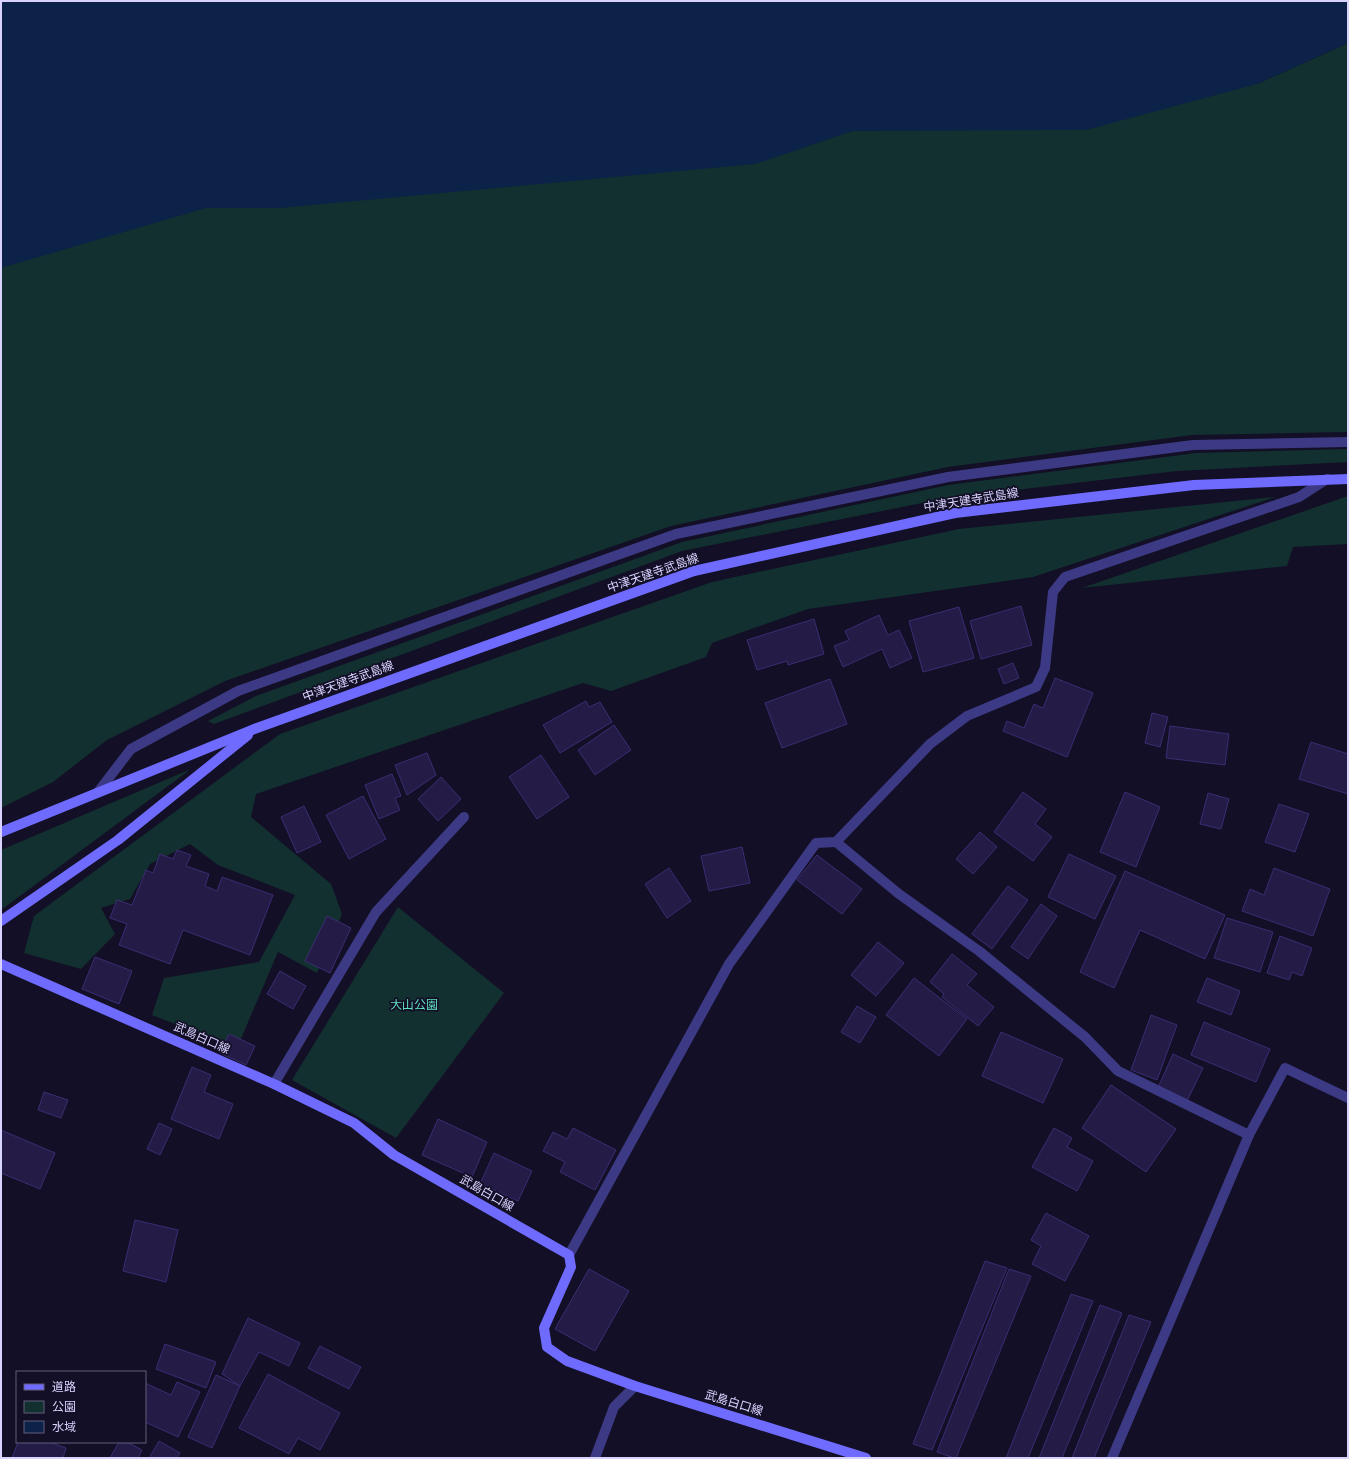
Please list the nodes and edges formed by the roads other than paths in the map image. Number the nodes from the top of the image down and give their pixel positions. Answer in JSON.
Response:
{"nodes":[{"id":1,"x":1348,"y":442,"type":"edge"},
{"id":2,"x":1327,"y":479,"type":"junction"},
{"id":3,"x":1348,"y":479,"type":"edge"},
{"id":4,"x":257,"y":728,"type":"junction"},
{"id":5,"x":98,"y":792,"type":"junction"},
{"id":6,"x":464,"y":817,"type":"dead end"},
{"id":7,"x":1,"y":832,"type":"edge"},
{"id":8,"x":836,"y":842,"type":"junction"},
{"id":9,"x":1,"y":921,"type":"edge"},
{"id":10,"x":1,"y":964,"type":"edge"},
{"id":11,"x":274,"y":1084,"type":"junction"},
{"id":12,"x":1348,"y":1098,"type":"edge"},
{"id":13,"x":1249,"y":1135,"type":"junction"},
{"id":14,"x":569,"y":1255,"type":"junction"},
{"id":15,"x":636,"y":1386,"type":"junction"},
{"id":16,"x":595,"y":1458,"type":"edge"},
{"id":17,"x":866,"y":1458,"type":"edge"},
{"id":18,"x":1112,"y":1458,"type":"edge"}],
"edges":[{"from":1,"to":5,"type":"street"},
{"from":2,"to":3,"type":"main road","name":"中津天建寺武島線"},
{"from":2,"to":4,"type":"main road","name":"中津天建寺武島線"},
{"from":2,"to":8,"type":"street"},
{"from":4,"to":5,"type":"main road","name":"中津天建寺武島線"},
{"from":4,"to":9,"type":"main road"},
{"from":5,"to":7,"type":"main road","name":"中津天建寺武島線"},
{"from":6,"to":11,"type":"street"},
{"from":8,"to":13,"type":"street"},
{"from":8,"to":14,"type":"street"},
{"from":10,"to":11,"type":"main road","name":"武島白口線"},
{"from":11,"to":14,"type":"main road","name":"武島白口線"},
{"from":12,"to":13,"type":"street"},
{"from":13,"to":18,"type":"street"},
{"from":14,"to":15,"type":"main road","name":"武島白口線"},
{"from":15,"to":16,"type":"street"},
{"from":15,"to":17,"type":"main road","name":"武島白口線"}]}
